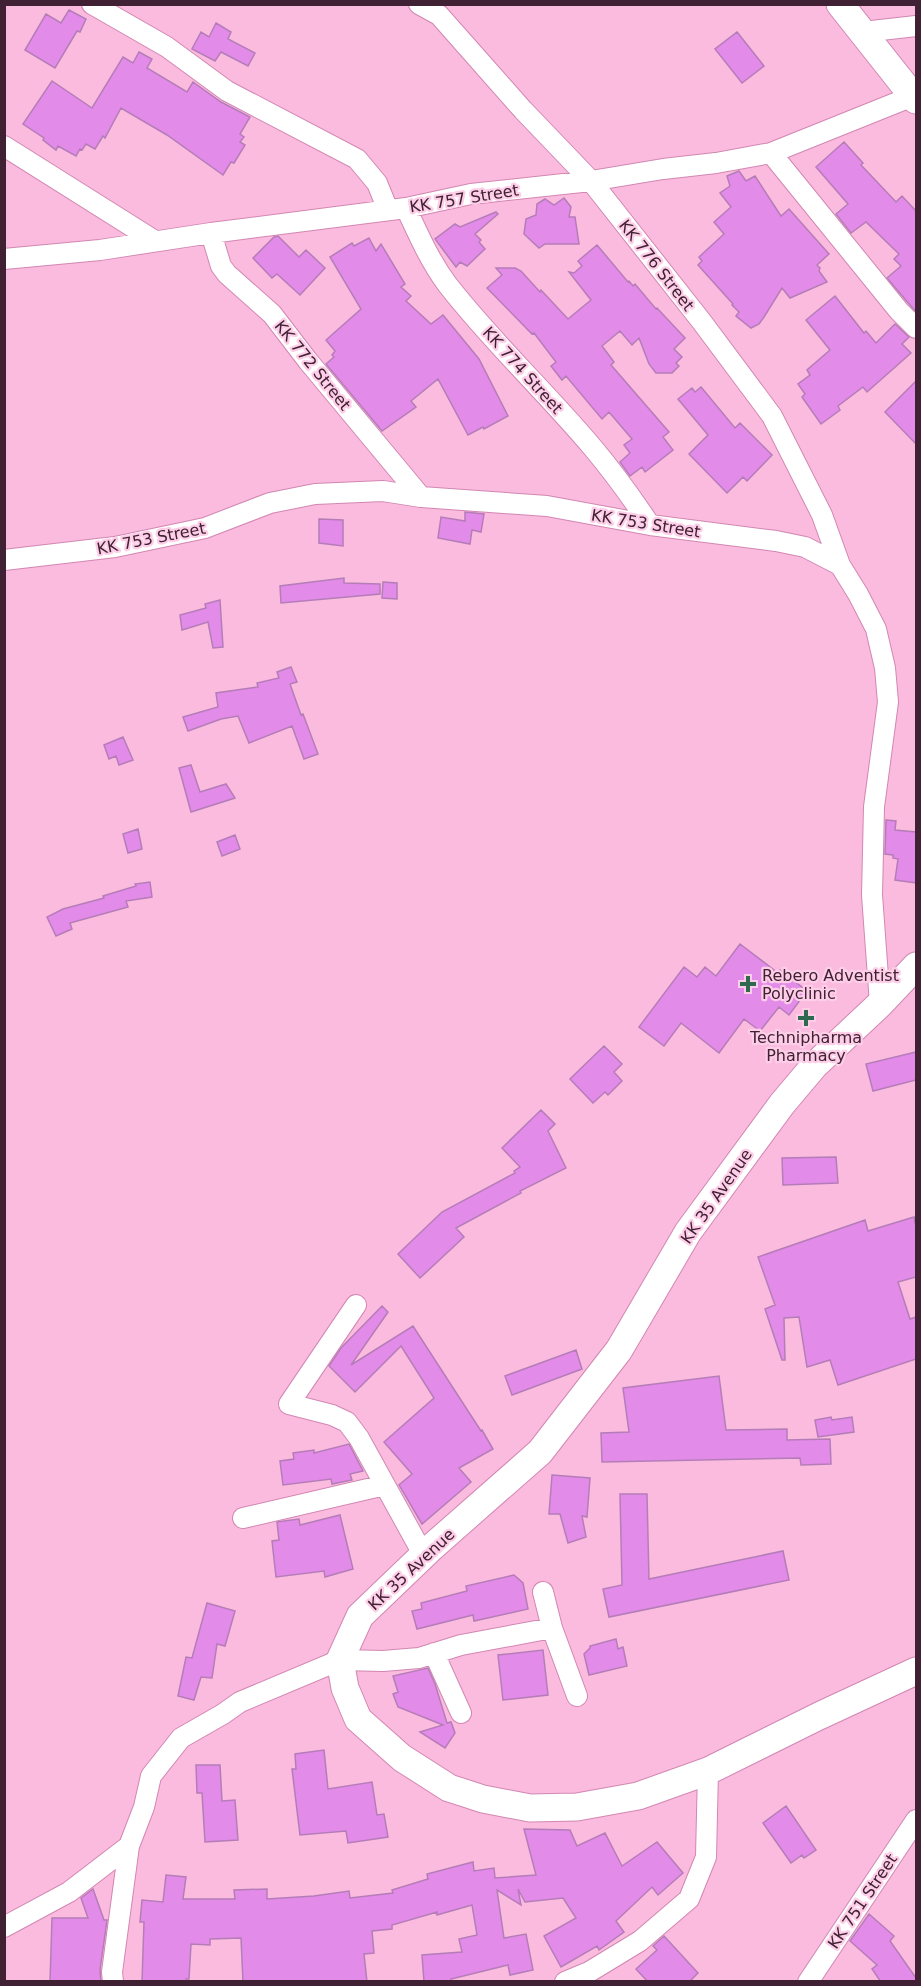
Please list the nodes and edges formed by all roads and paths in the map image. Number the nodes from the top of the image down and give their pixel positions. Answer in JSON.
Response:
{"nodes":[{"id":1,"x":92,"y":4,"type":"edge"},
{"id":2,"x":419,"y":4,"type":"edge"},
{"id":3,"x":840,"y":4,"type":"edge"},
{"id":4,"x":916,"y":26,"type":"edge"},
{"id":5,"x":863,"y":32,"type":"junction"},
{"id":6,"x":915,"y":98,"type":"edge"},
{"id":7,"x":4,"y":146,"type":"edge"},
{"id":8,"x":771,"y":153,"type":"junction"},
{"id":9,"x":591,"y":181,"type":"junction"},
{"id":10,"x":397,"y":209,"type":"junction"},
{"id":11,"x":210,"y":233,"type":"junction"},
{"id":12,"x":155,"y":242,"type":"junction"},
{"id":13,"x":4,"y":259,"type":"edge"},
{"id":14,"x":916,"y":328,"type":"edge"},
{"id":15,"x":421,"y":497,"type":"junction"},
{"id":16,"x":650,"y":525,"type":"junction"},
{"id":17,"x":4,"y":560,"type":"edge"},
{"id":18,"x":840,"y":565,"type":"junction"},
{"id":19,"x":916,"y":966,"type":"edge"},
{"id":20,"x":880,"y":1005,"type":"junction"},
{"id":21,"x":356,"y":1305,"type":"dead end"},
{"id":22,"x":385,"y":1485,"type":"junction"},
{"id":23,"x":243,"y":1518,"type":"dead end"},
{"id":24,"x":424,"y":1556,"type":"junction"},
{"id":25,"x":543,"y":1592,"type":"dead end"},
{"id":26,"x":552,"y":1628,"type":"junction"},
{"id":27,"x":434,"y":1653,"type":"junction"},
{"id":28,"x":340,"y":1660,"type":"junction"},
{"id":29,"x":916,"y":1671,"type":"edge"},
{"id":30,"x":577,"y":1696,"type":"dead end"},
{"id":31,"x":461,"y":1713,"type":"dead end"},
{"id":32,"x":708,"y":1772,"type":"junction"},
{"id":33,"x":916,"y":1820,"type":"edge"},
{"id":34,"x":129,"y":1846,"type":"junction"},
{"id":35,"x":4,"y":1927,"type":"edge"},
{"id":36,"x":112,"y":1982,"type":"edge"},
{"id":37,"x":565,"y":1982,"type":"edge"},
{"id":38,"x":808,"y":1982,"type":"edge"}],
"edges":[{"from":1,"to":10,"type":"street","name":"KK 774 Street"},
{"from":2,"to":9,"type":"street","name":"KK 776 Street"},
{"from":3,"to":5,"type":"main road"},
{"from":4,"to":5,"type":"street"},
{"from":5,"to":6,"type":"main road"},
{"from":6,"to":8,"type":"street","name":"KK 757 Street"},
{"from":7,"to":12,"type":"street"},
{"from":8,"to":9,"type":"street","name":"KK 757 Street"},
{"from":8,"to":14,"type":"street"},
{"from":9,"to":10,"type":"street","name":"KK 757 Street"},
{"from":9,"to":18,"type":"street","name":"KK 776 Street"},
{"from":10,"to":11,"type":"street","name":"KK 757 Street"},
{"from":10,"to":16,"type":"street","name":"KK 774 Street"},
{"from":11,"to":12,"type":"street","name":"KK 757 Street"},
{"from":11,"to":15,"type":"street","name":"KK 772 Street"},
{"from":12,"to":13,"type":"street","name":"KK 757 Street"},
{"from":15,"to":16,"type":"street","name":"KK 753 Street"},
{"from":15,"to":17,"type":"street","name":"KK 753 Street"},
{"from":16,"to":18,"type":"street","name":"KK 753 Street"},
{"from":18,"to":20,"type":"street"},
{"from":19,"to":20,"type":"main road","name":"KK 35 Avenue"},
{"from":20,"to":24,"type":"main road","name":"KK 35 Avenue"},
{"from":21,"to":22,"type":"street"},
{"from":22,"to":23,"type":"street"},
{"from":22,"to":24,"type":"street"},
{"from":24,"to":28,"type":"main road","name":"KK 35 Avenue"},
{"from":25,"to":26,"type":"street"},
{"from":26,"to":27,"type":"street"},
{"from":26,"to":30,"type":"street"},
{"from":27,"to":28,"type":"street"},
{"from":27,"to":31,"type":"street"},
{"from":28,"to":32,"type":"main road"},
{"from":28,"to":34,"type":"street"},
{"from":29,"to":32,"type":"main road"},
{"from":32,"to":37,"type":"street"},
{"from":33,"to":38,"type":"street","name":"KK 751 Street"},
{"from":34,"to":35,"type":"street"},
{"from":34,"to":36,"type":"street"}]}
